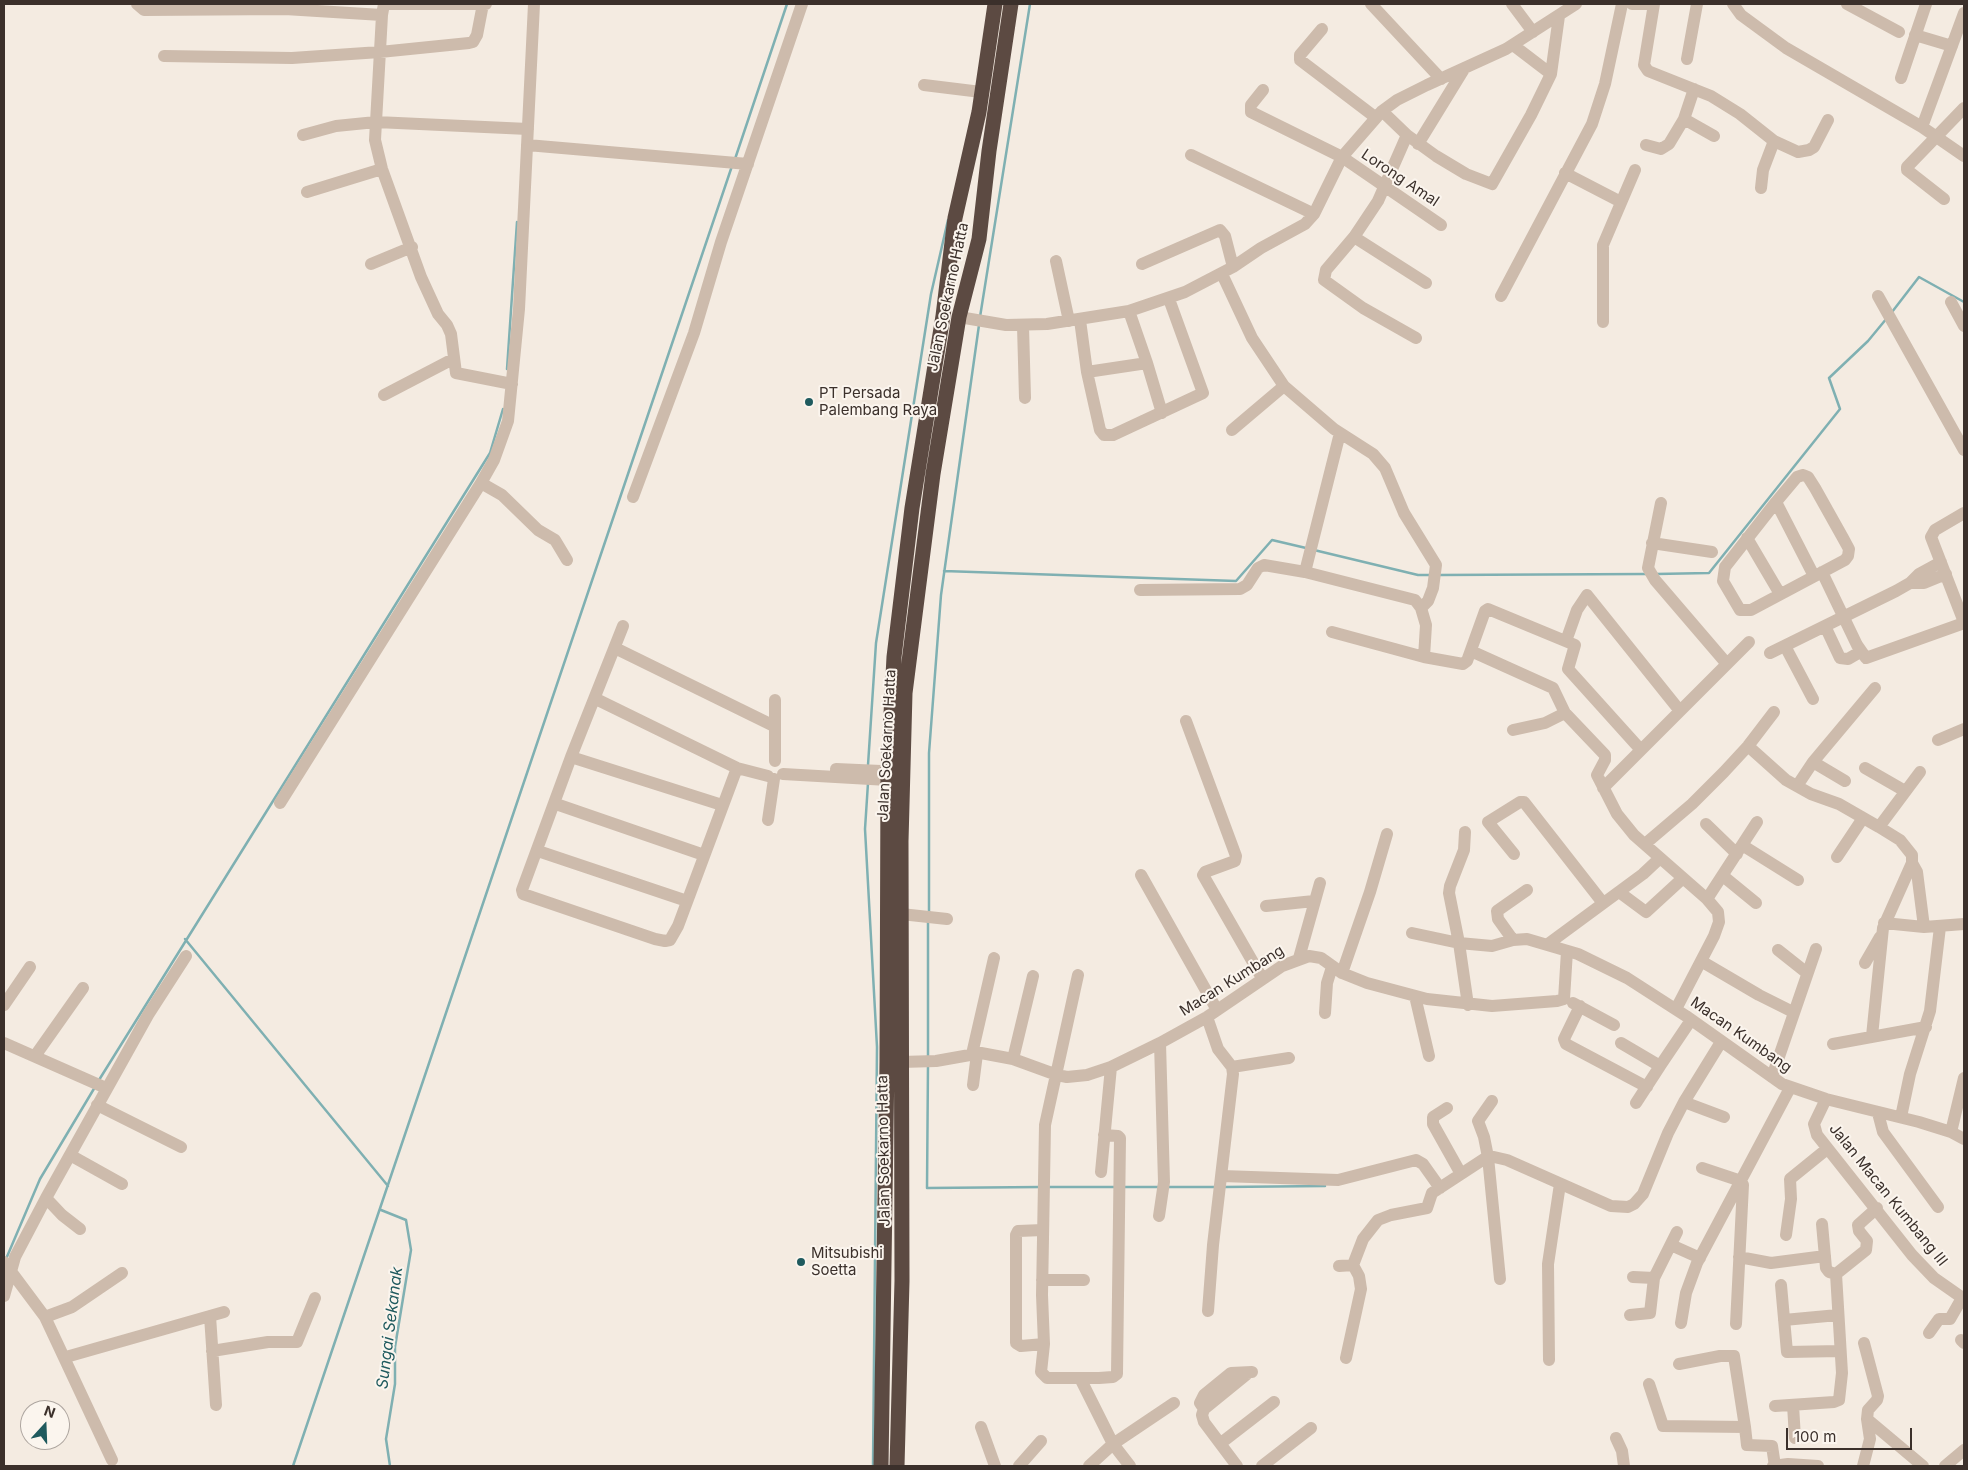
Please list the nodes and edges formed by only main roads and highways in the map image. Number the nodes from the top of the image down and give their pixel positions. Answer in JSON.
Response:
{"nodes":[{"id":1,"x":996,"y":4,"type":"edge"},
{"id":2,"x":1011,"y":4,"type":"edge"},
{"id":3,"x":897,"y":633,"type":"junction"},
{"id":4,"x":912,"y":634,"type":"junction"},
{"id":5,"x":881,"y":1466,"type":"edge"},
{"id":6,"x":897,"y":1466,"type":"edge"}],
"edges":[{"from":1,"to":3,"type":"highway","name":"Jalan Soekarno Hatta"},
{"from":2,"to":4,"type":"highway","name":"Jalan Soekarno Hatta"},
{"from":3,"to":4,"type":"highway"},
{"from":3,"to":5,"type":"highway","name":"Jalan Soekarno Hatta"},
{"from":4,"to":6,"type":"highway","name":"Jalan Soekarno Hatta"}]}
